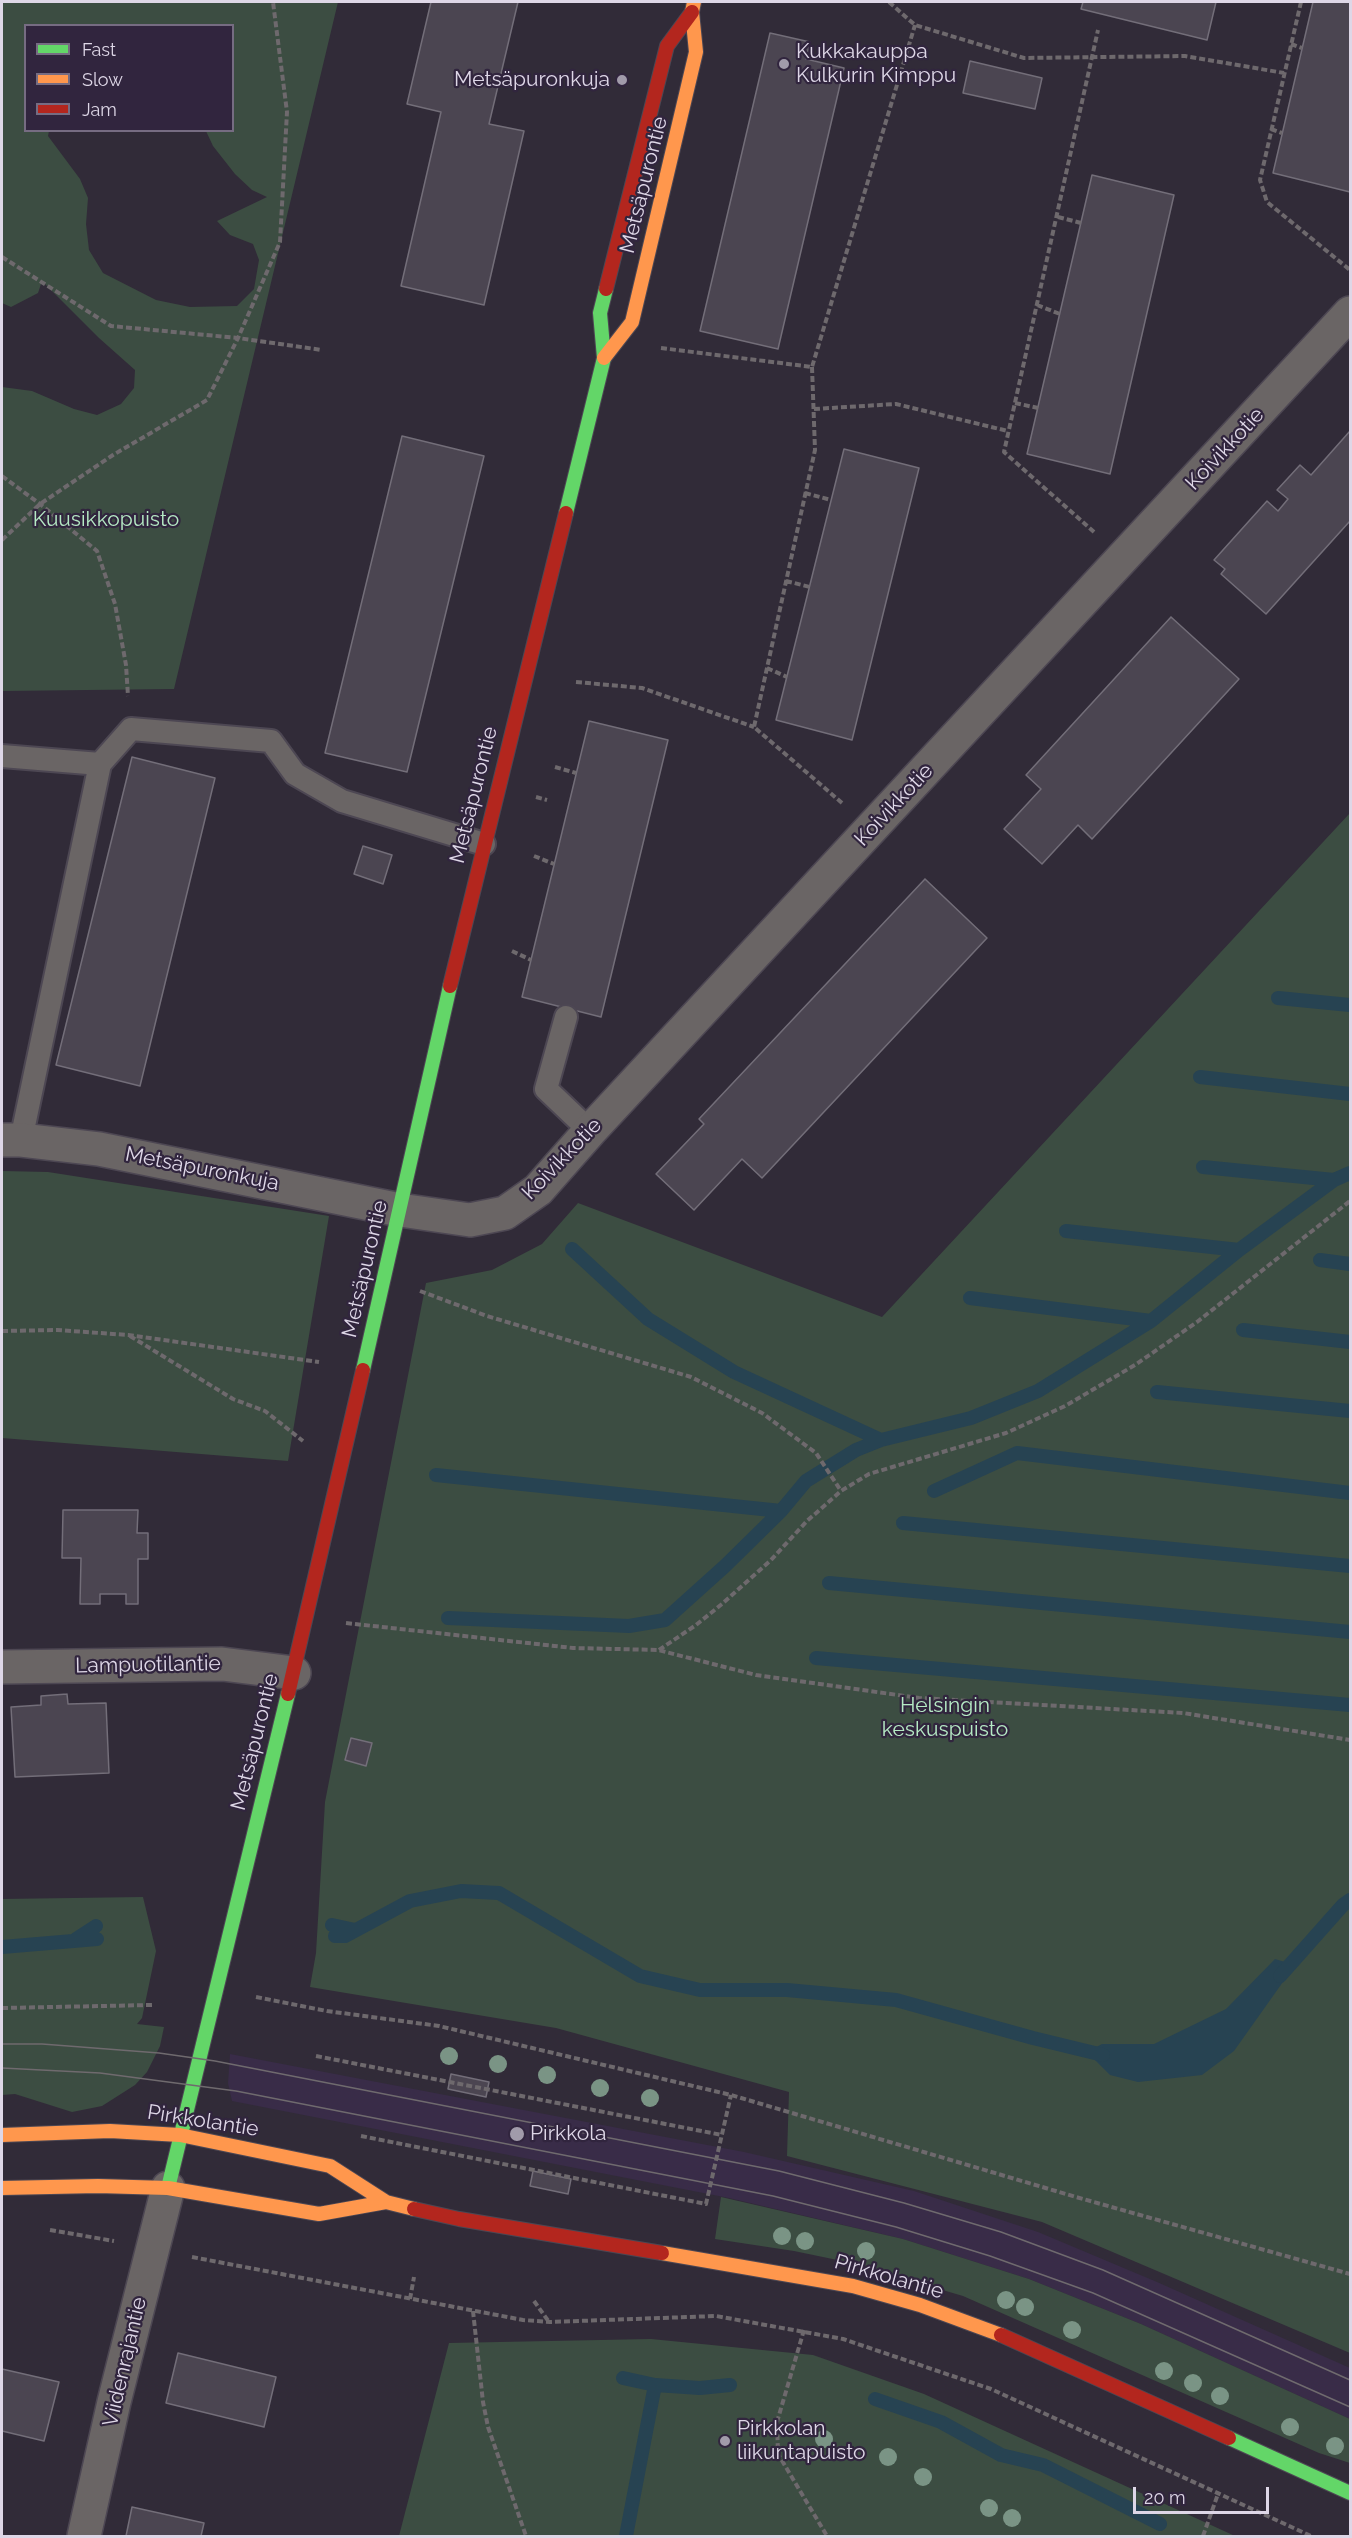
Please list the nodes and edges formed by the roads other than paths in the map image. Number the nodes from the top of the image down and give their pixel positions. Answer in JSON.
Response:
{"nodes":[{"id":1,"x":693,"y":7,"type":"edge"},
{"id":2,"x":1350,"y":313,"type":"edge"},
{"id":3,"x":604,"y":358,"type":"junction"},
{"id":4,"x":2,"y":756,"type":"edge"},
{"id":5,"x":100,"y":764,"type":"junction"},
{"id":6,"x":484,"y":844,"type":"junction"},
{"id":7,"x":566,"y":1017,"type":"dead end"},
{"id":8,"x":590,"y":1131,"type":"junction"},
{"id":9,"x":11,"y":1140,"type":"edge"},
{"id":10,"x":400,"y":1210,"type":"junction"},
{"id":11,"x":2,"y":1667,"type":"edge"},
{"id":12,"x":294,"y":1673,"type":"junction"},
{"id":13,"x":2,"y":2135,"type":"edge"},
{"id":14,"x":180,"y":2135,"type":"junction"},
{"id":15,"x":2,"y":2188,"type":"edge"},
{"id":16,"x":168,"y":2188,"type":"junction"},
{"id":17,"x":386,"y":2202,"type":"junction"},
{"id":18,"x":1350,"y":2493,"type":"edge"},
{"id":19,"x":84,"y":2536,"type":"edge"}],
"edges":[{"from":1,"to":3,"type":"street","name":"Metsäpurontie"},
{"from":1,"to":3,"type":"street","name":"Metsäpurontie"},
{"from":2,"to":8,"type":"street","name":"Koivikkotie"},
{"from":3,"to":6,"type":"street","name":"Metsäpurontie"},
{"from":4,"to":5,"type":"lane"},
{"from":5,"to":6,"type":"lane"},
{"from":5,"to":9,"type":"lane"},
{"from":6,"to":10,"type":"street","name":"Metsäpurontie"},
{"from":7,"to":8,"type":"lane"},
{"from":8,"to":10,"type":"street","name":"Koivikkotie"},
{"from":9,"to":10,"type":"street","name":"Metsäpuronkuja"},
{"from":10,"to":12,"type":"street","name":"Metsäpurontie"},
{"from":11,"to":12,"type":"street","name":"Lampuotilantie"},
{"from":12,"to":14,"type":"street","name":"Metsäpurontie"},
{"from":13,"to":14,"type":"street","name":"Pirkkolantie"},
{"from":14,"to":16,"type":"street","name":"Metsäpurontie"},
{"from":14,"to":17,"type":"street","name":"Pirkkolantie"},
{"from":15,"to":16,"type":"street","name":"Pirkkolantie"},
{"from":16,"to":17,"type":"street","name":"Pirkkolantie"},
{"from":16,"to":19,"type":"street","name":"Viidenrajantie"},
{"from":17,"to":18,"type":"street","name":"Pirkkolantie"}]}
